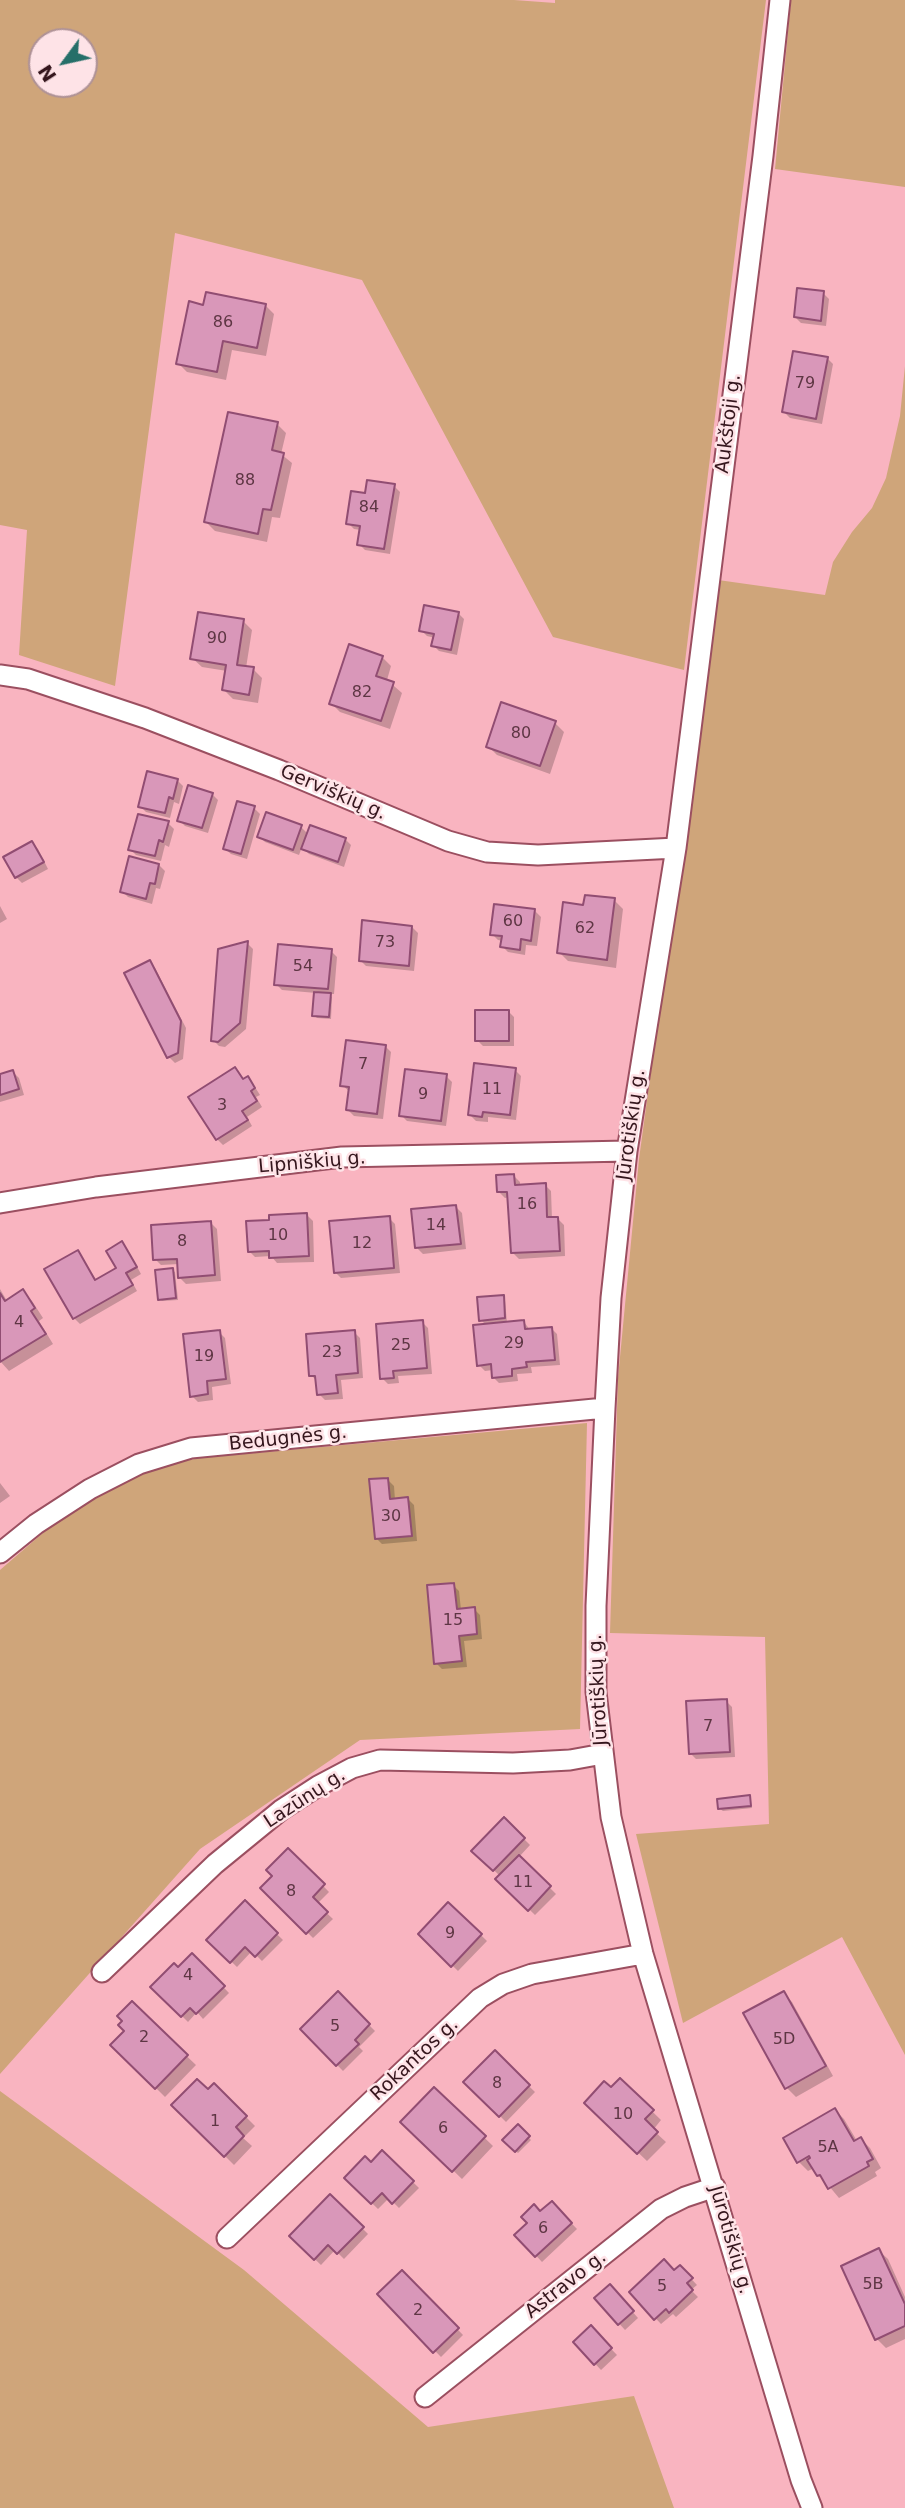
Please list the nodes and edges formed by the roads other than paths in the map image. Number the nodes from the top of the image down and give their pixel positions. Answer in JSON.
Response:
{"nodes":[{"id":1,"x":780,"y":0,"type":"edge"},
{"id":2,"x":0,"y":675,"type":"edge"},
{"id":3,"x":676,"y":848,"type":"junction"},
{"id":4,"x":627,"y":1152,"type":"junction"},
{"id":5,"x":0,"y":1203,"type":"edge"},
{"id":6,"x":605,"y":1408,"type":"junction"},
{"id":7,"x":0,"y":1553,"type":"edge"},
{"id":8,"x":603,"y":1754,"type":"junction"},
{"id":9,"x":643,"y":1954,"type":"junction"},
{"id":10,"x":102,"y":1972,"type":"dead end"},
{"id":11,"x":715,"y":2187,"type":"junction"},
{"id":12,"x":227,"y":2238,"type":"dead end"},
{"id":13,"x":425,"y":2396,"type":"dead end"},
{"id":14,"x":812,"y":2508,"type":"edge"}],
"edges":[{"from":1,"to":3,"type":"street","name":"Aukštoji g."},
{"from":2,"to":3,"type":"street","name":"Gerviškių g."},
{"from":3,"to":4,"type":"street","name":"Jūrotiškių g."},
{"from":4,"to":5,"type":"street","name":"Lipniškių g."},
{"from":4,"to":6,"type":"street","name":"Jūrotiškių g."},
{"from":6,"to":7,"type":"street","name":"Bedugnės g."},
{"from":6,"to":8,"type":"street","name":"Jūrotiškių g."},
{"from":8,"to":9,"type":"street","name":"Jūrotiškių g."},
{"from":8,"to":10,"type":"street","name":"Lazūnų g."},
{"from":9,"to":11,"type":"street","name":"Jūrotiškių g."},
{"from":9,"to":12,"type":"street","name":"Rokantos g."},
{"from":11,"to":13,"type":"street","name":"Astravo g."},
{"from":11,"to":14,"type":"street","name":"Jūrotiškių g."}]}
